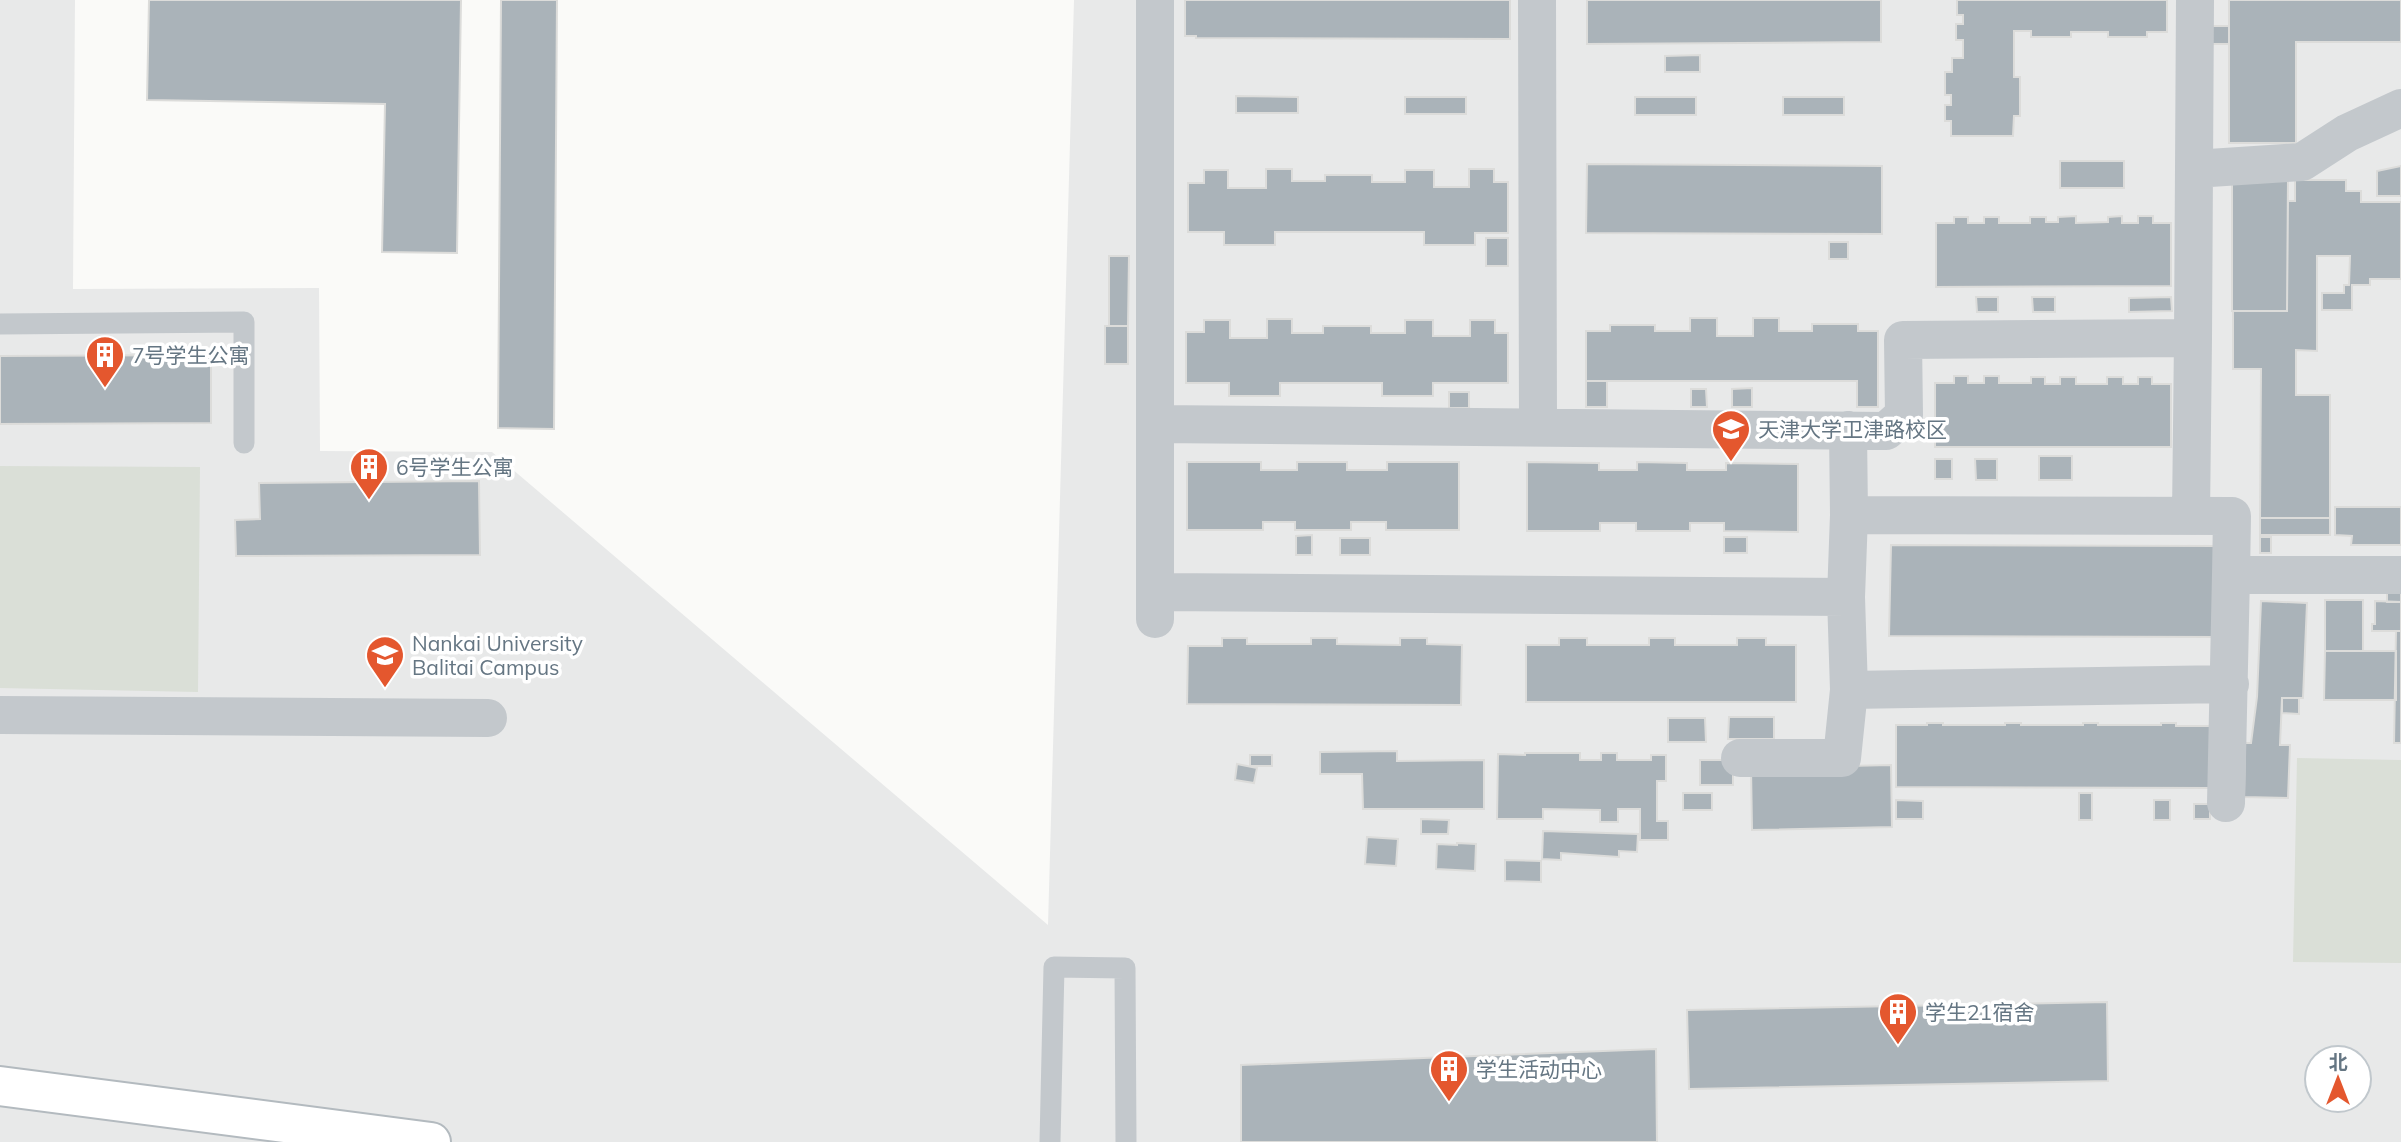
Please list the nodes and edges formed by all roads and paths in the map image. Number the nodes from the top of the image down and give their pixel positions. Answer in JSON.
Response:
{"nodes":[{"id":1,"x":1155,"y":0,"type":"edge"},
{"id":2,"x":1537,"y":0,"type":"edge"},
{"id":3,"x":2195,"y":0,"type":"edge"},
{"id":4,"x":2401,"y":108,"type":"edge"},
{"id":5,"x":2194,"y":169,"type":"junction"},
{"id":6,"x":0,"y":324,"type":"edge"},
{"id":7,"x":2193,"y":338,"type":"junction"},
{"id":8,"x":1155,"y":424,"type":"junction"},
{"id":9,"x":1538,"y":427,"type":"junction"},
{"id":10,"x":1848,"y":430,"type":"junction"},
{"id":11,"x":243,"y":443,"type":"dead end"},
{"id":12,"x":1849,"y":515,"type":"junction"},
{"id":13,"x":2191,"y":516,"type":"junction"},
{"id":14,"x":2231,"y":575,"type":"junction"},
{"id":15,"x":2401,"y":575,"type":"edge"},
{"id":16,"x":1846,"y":597,"type":"junction"},
{"id":17,"x":2230,"y":684,"type":"junction"},
{"id":18,"x":1849,"y":690,"type":"junction"},
{"id":19,"x":0,"y":715,"type":"edge"},
{"id":20,"x":488,"y":719,"type":"dead end"},
{"id":21,"x":1740,"y":758,"type":"dead end"},
{"id":22,"x":2226,"y":803,"type":"dead end"},
{"id":23,"x":0,"y":1086,"type":"edge"},
{"id":24,"x":431,"y":1142,"type":"edge"},
{"id":25,"x":1050,"y":1142,"type":"edge"},
{"id":26,"x":1126,"y":1142,"type":"edge"}],
"edges":[{"from":1,"to":8,"type":"street"},
{"from":2,"to":9,"type":"street"},
{"from":3,"to":5,"type":"street"},
{"from":4,"to":5,"type":"street"},
{"from":5,"to":7,"type":"street"},
{"from":6,"to":11,"type":"lane"},
{"from":7,"to":10,"type":"street"},
{"from":7,"to":13,"type":"street"},
{"from":8,"to":9,"type":"street"},
{"from":8,"to":16,"type":"street"},
{"from":9,"to":10,"type":"street"},
{"from":10,"to":12,"type":"street"},
{"from":12,"to":13,"type":"street"},
{"from":12,"to":16,"type":"street"},
{"from":13,"to":14,"type":"street"},
{"from":14,"to":15,"type":"street"},
{"from":14,"to":17,"type":"street"},
{"from":16,"to":18,"type":"street"},
{"from":17,"to":18,"type":"street"},
{"from":17,"to":22,"type":"street"},
{"from":18,"to":21,"type":"street"},
{"from":19,"to":20,"type":"street"},
{"from":23,"to":24,"type":"street"},
{"from":25,"to":26,"type":"lane"}]}
